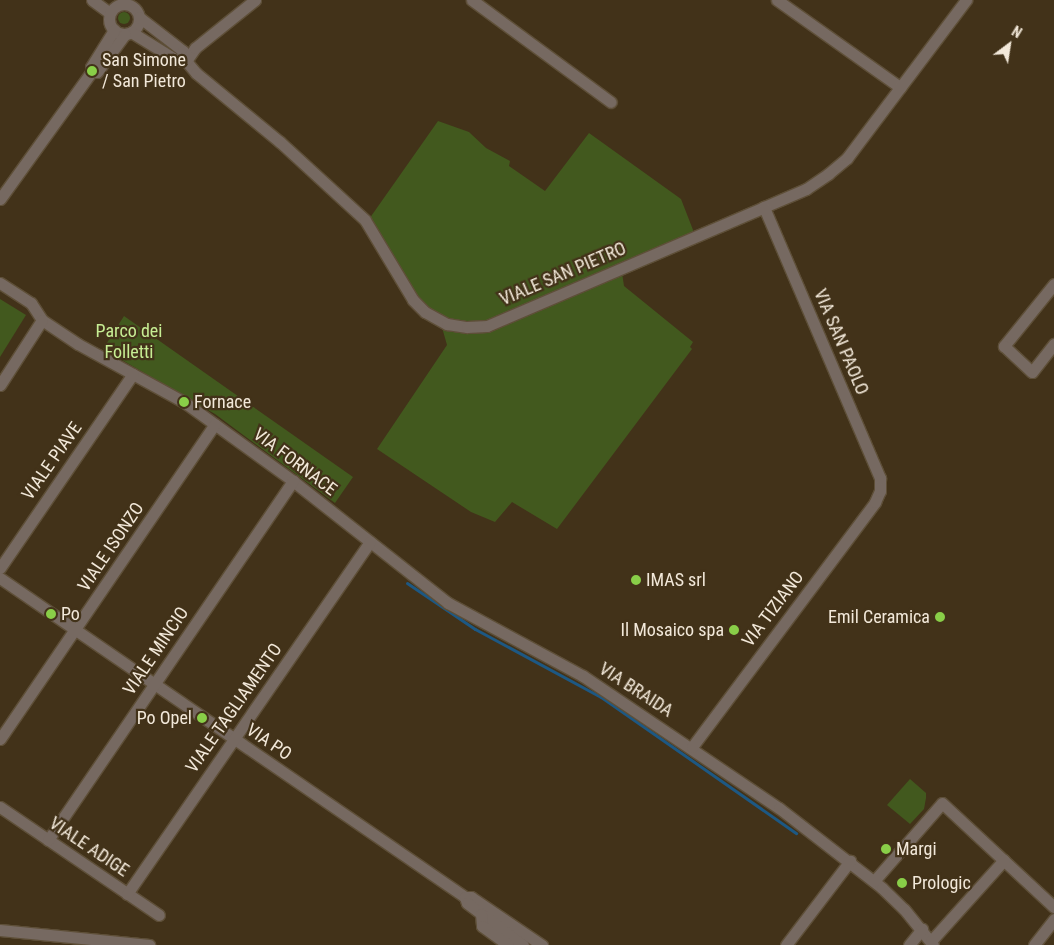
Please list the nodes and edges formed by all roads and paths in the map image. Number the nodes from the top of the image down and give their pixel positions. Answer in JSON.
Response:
{"nodes":[{"id":1,"x":92,"y":0,"type":"edge"},
{"id":2,"x":255,"y":0,"type":"edge"},
{"id":3,"x":472,"y":0,"type":"edge"},
{"id":4,"x":777,"y":0,"type":"edge"},
{"id":5,"x":966,"y":0,"type":"edge"},
{"id":6,"x":122,"y":2,"type":"edge"},
{"id":7,"x":138,"y":9,"type":"edge"},
{"id":8,"x":110,"y":13,"type":"junction"},
{"id":9,"x":123,"y":32,"type":"junction"},
{"id":10,"x":186,"y":62,"type":"junction"},
{"id":11,"x":900,"y":87,"type":"junction"},
{"id":12,"x":611,"y":102,"type":"dead end"},
{"id":13,"x":0,"y":199,"type":"edge"},
{"id":14,"x":764,"y":207,"type":"junction"},
{"id":15,"x":0,"y":283,"type":"edge"},
{"id":16,"x":1054,"y":284,"type":"edge"},
{"id":17,"x":42,"y":320,"type":"junction"},
{"id":18,"x":1054,"y":344,"type":"edge"},
{"id":19,"x":133,"y":374,"type":"junction"},
{"id":20,"x":0,"y":385,"type":"edge"},
{"id":21,"x":216,"y":424,"type":"junction"},
{"id":22,"x":294,"y":481,"type":"junction"},
{"id":23,"x":880,"y":491,"type":"joint"},
{"id":24,"x":370,"y":542,"type":"junction"},
{"id":25,"x":0,"y":568,"type":"edge"},
{"id":26,"x":0,"y":578,"type":"edge"},
{"id":27,"x":76,"y":630,"type":"junction"},
{"id":28,"x":155,"y":684,"type":"junction"},
{"id":29,"x":0,"y":739,"type":"edge"},
{"id":30,"x":234,"y":740,"type":"junction"},
{"id":31,"x":692,"y":746,"type":"junction"},
{"id":32,"x":0,"y":807,"type":"edge"},
{"id":33,"x":48,"y":840,"type":"junction"},
{"id":34,"x":1004,"y":860,"type":"junction"},
{"id":35,"x":850,"y":861,"type":"junction"},
{"id":36,"x":874,"y":881,"type":"junction"},
{"id":37,"x":128,"y":894,"type":"junction"},
{"id":38,"x":465,"y":897,"type":"junction"},
{"id":39,"x":1054,"y":907,"type":"edge"},
{"id":40,"x":481,"y":914,"type":"junction"},
{"id":41,"x":159,"y":915,"type":"dead end"},
{"id":42,"x":1054,"y":919,"type":"edge"},
{"id":43,"x":922,"y":928,"type":"junction"},
{"id":44,"x":0,"y":930,"type":"edge"},
{"id":45,"x":932,"y":943,"type":"edge"},
{"id":46,"x":149,"y":945,"type":"edge"},
{"id":47,"x":508,"y":945,"type":"edge"},
{"id":48,"x":523,"y":945,"type":"edge"},
{"id":49,"x":542,"y":945,"type":"edge"},
{"id":50,"x":786,"y":945,"type":"edge"},
{"id":51,"x":909,"y":945,"type":"edge"},
{"id":52,"x":1034,"y":945,"type":"edge"}],
"edges":[{"from":1,"to":8,"type":"street"},
{"from":2,"to":10,"type":"street"},
{"from":3,"to":12,"type":"street"},
{"from":4,"to":11,"type":"street"},
{"from":5,"to":11,"type":"street","name":"VIALE SAN PIETRO"},
{"from":6,"to":7,"type":"street","name":"VIALE SAN PIETRO"},
{"from":6,"to":8,"type":"street"},
{"from":7,"to":9,"type":"street"},
{"from":7,"to":10,"type":"street","name":"VIALE SAN PIETRO"},
{"from":8,"to":9,"type":"street"},
{"from":9,"to":10,"type":"street","name":"VIALE SAN PIETRO"},
{"from":9,"to":13,"type":"street"},
{"from":10,"to":14,"type":"street","name":"VIALE SAN PIETRO"},
{"from":11,"to":14,"type":"street","name":"VIALE SAN PIETRO"},
{"from":14,"to":23,"type":"street","name":"VIA SAN PAOLO"},
{"from":15,"to":17,"type":"street"},
{"from":16,"to":18,"type":"street"},
{"from":17,"to":19,"type":"street","name":"VIA FORNACE"},
{"from":17,"to":20,"type":"street"},
{"from":19,"to":21,"type":"street","name":"VIA FORNACE"},
{"from":19,"to":25,"type":"street","name":"VIALE PIAVE"},
{"from":21,"to":22,"type":"street","name":"VIA FORNACE"},
{"from":21,"to":27,"type":"street","name":"VIALE ISONZO"},
{"from":22,"to":24,"type":"street","name":"VIA FORNACE"},
{"from":22,"to":28,"type":"street","name":"VIALE MINCIO"},
{"from":23,"to":31,"type":"street","name":"VIA TIZIANO"},
{"from":24,"to":30,"type":"street","name":"VIALE TAGLIAMENTO"},
{"from":24,"to":31,"type":"street","name":"VIA BRAIDA"},
{"from":26,"to":27,"type":"street","name":"VIA PO"},
{"from":27,"to":28,"type":"street","name":"VIA PO"},
{"from":27,"to":29,"type":"street","name":"VIALE ISONZO"},
{"from":28,"to":30,"type":"street","name":"VIA PO"},
{"from":28,"to":33,"type":"street","name":"VIALE MINCIO"},
{"from":30,"to":37,"type":"street","name":"VIALE TAGLIAMENTO"},
{"from":30,"to":38,"type":"street","name":"VIA PO"},
{"from":31,"to":35,"type":"street","name":"VIA BRAIDA"},
{"from":32,"to":33,"type":"street","name":"VIALE ADIGE"},
{"from":33,"to":37,"type":"street","name":"VIALE ADIGE"},
{"from":34,"to":36,"type":"street"},
{"from":34,"to":39,"type":"street"},
{"from":34,"to":45,"type":"street"},
{"from":35,"to":36,"type":"street","name":"VIA BRAIDA"},
{"from":35,"to":50,"type":"street"},
{"from":36,"to":43,"type":"street","name":"VIA BRAIDA"},
{"from":37,"to":41,"type":"street","name":"VIALE ADIGE"},
{"from":38,"to":40,"type":"street"},
{"from":38,"to":49,"type":"street"},
{"from":40,"to":47,"type":"street"},
{"from":40,"to":48,"type":"street"},
{"from":42,"to":52,"type":"street"},
{"from":43,"to":45,"type":"street","name":"VIA BRAIDA"},
{"from":43,"to":51,"type":"street"},
{"from":44,"to":46,"type":"street"}]}
